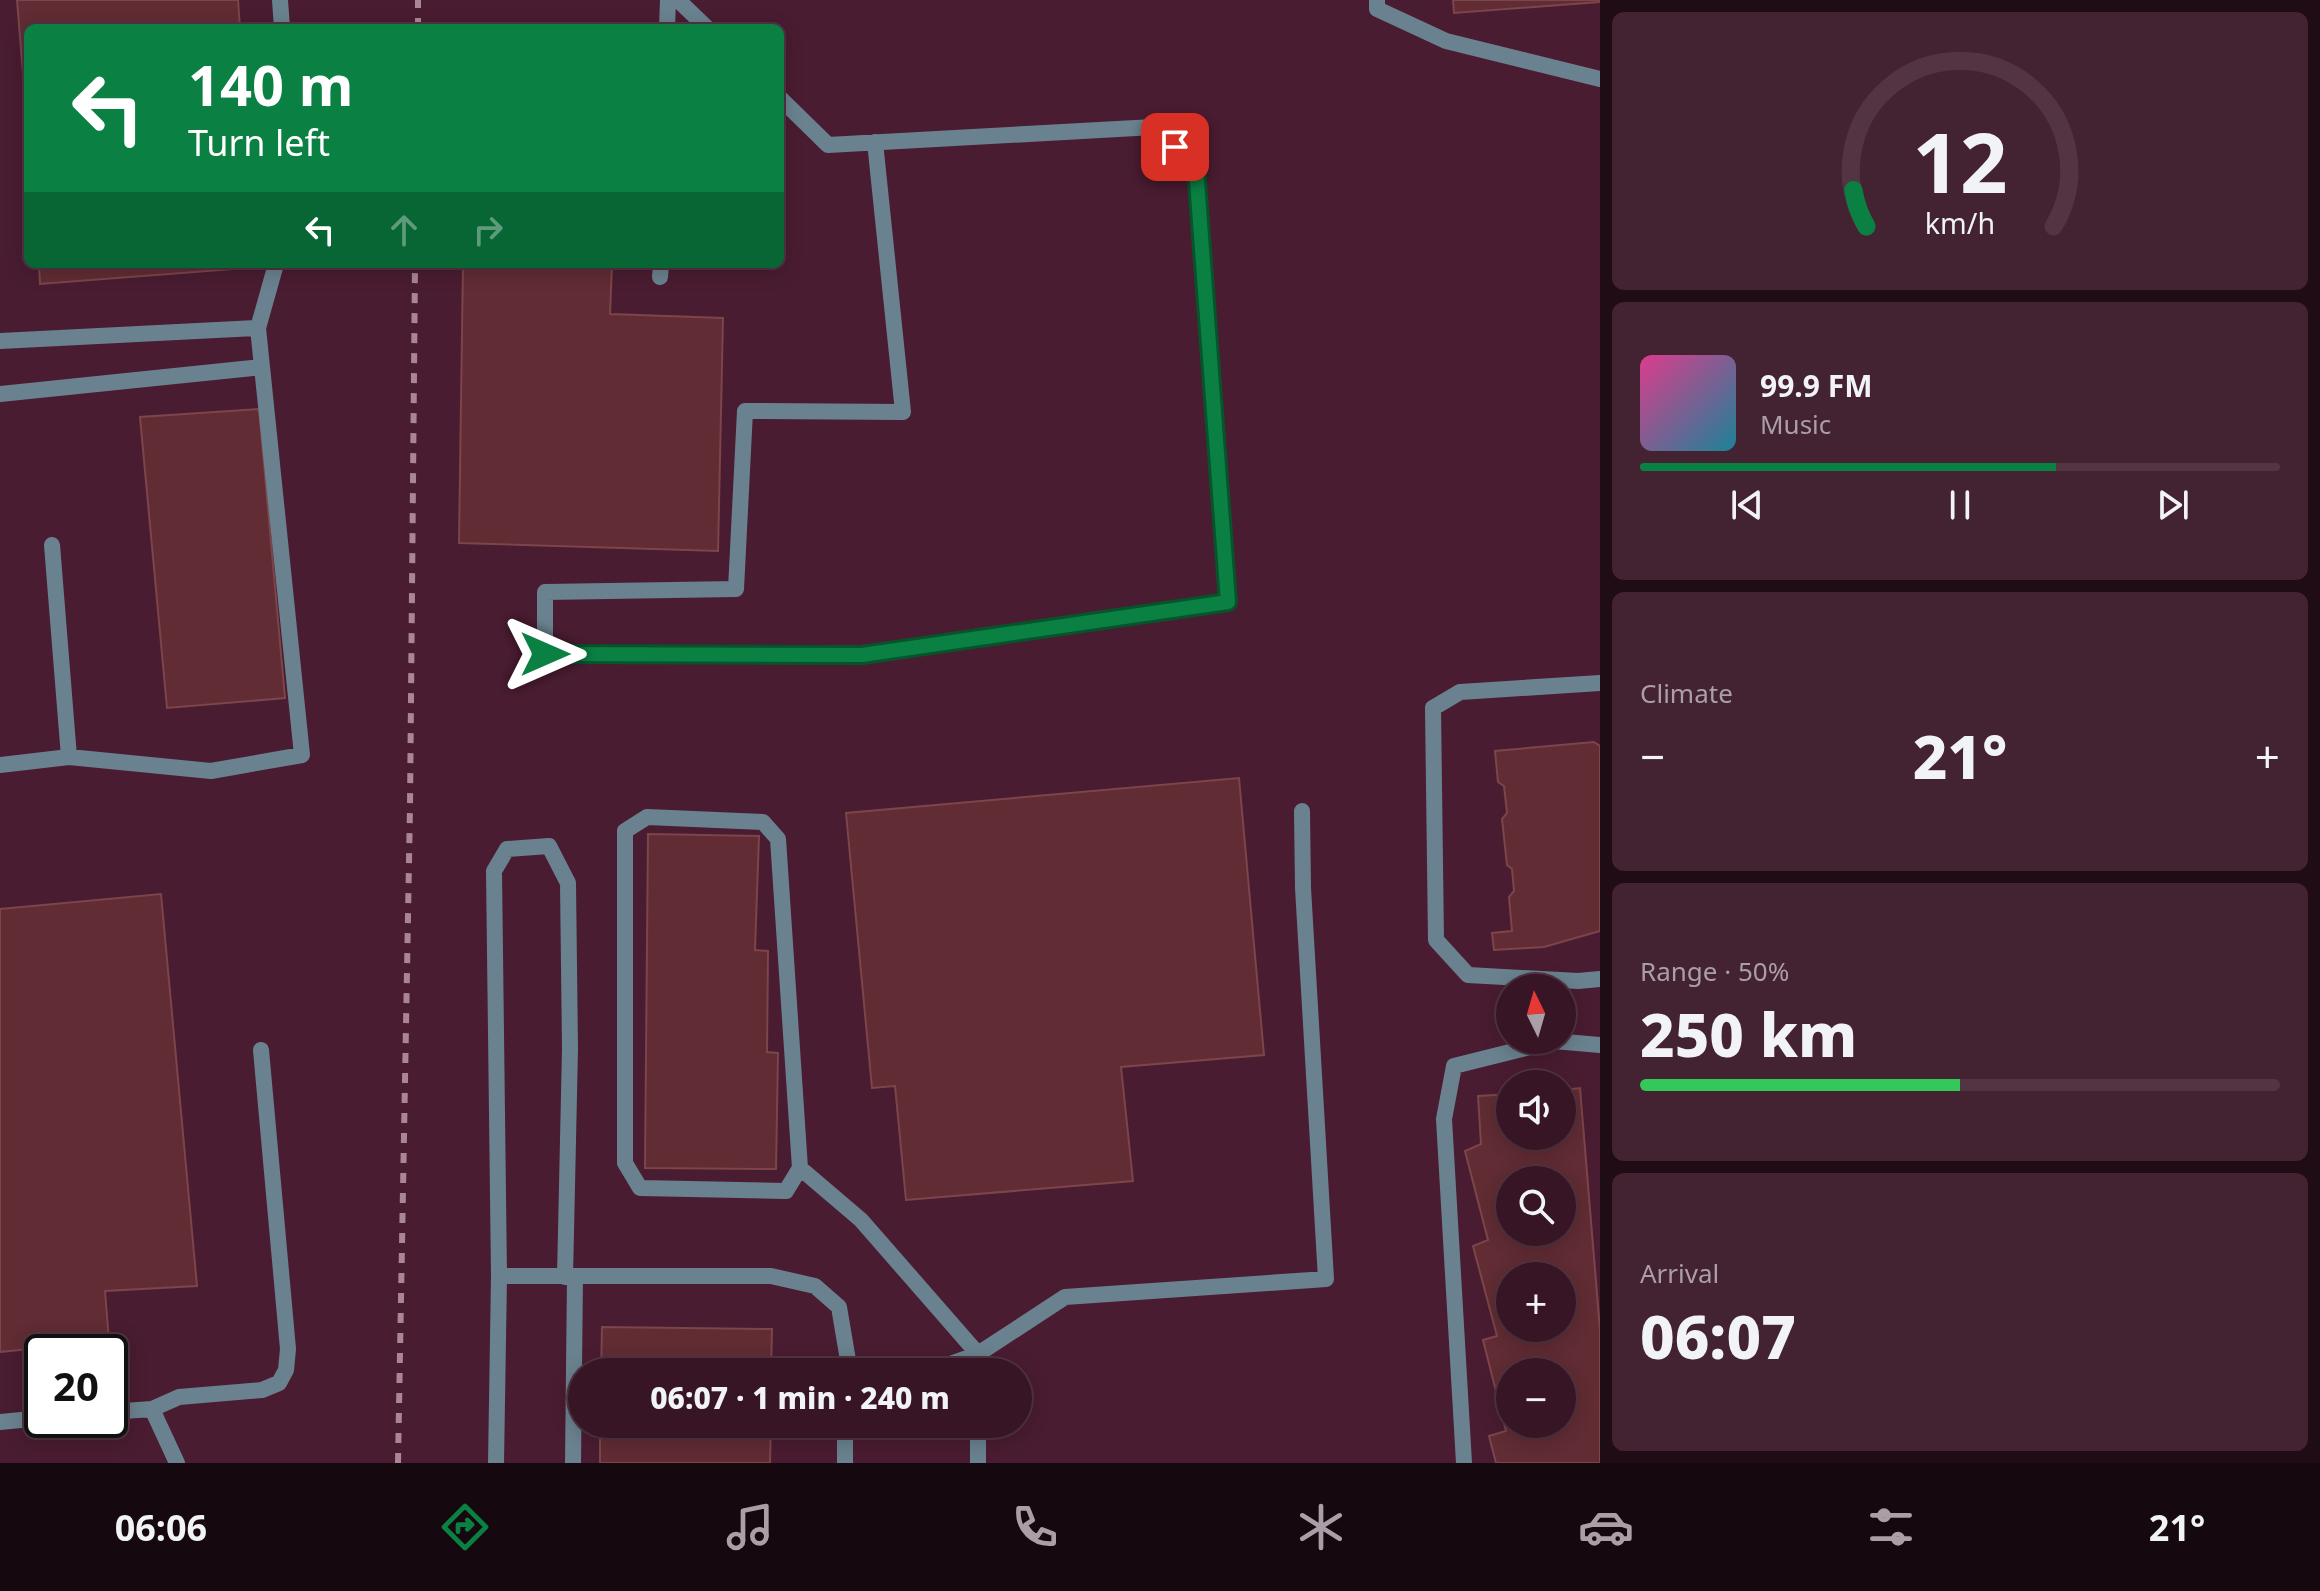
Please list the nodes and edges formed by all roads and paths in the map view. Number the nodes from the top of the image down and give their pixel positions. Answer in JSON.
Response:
{"nodes":[{"id":1,"x":280,"y":0,"type":"edge"},
{"id":2,"x":668,"y":0,"type":"edge"},
{"id":3,"x":678,"y":0,"type":"edge"},
{"id":4,"x":1377,"y":0,"type":"edge"},
{"id":5,"x":282,"y":24,"type":"edge"},
{"id":6,"x":667,"y":24,"type":"edge"},
{"id":7,"x":703,"y":24,"type":"edge"},
{"id":8,"x":1600,"y":79,"type":"edge"},
{"id":9,"x":784,"y":102,"type":"edge"},
{"id":10,"x":875,"y":142,"type":"junction"},
{"id":11,"x":275,"y":268,"type":"edge"},
{"id":12,"x":258,"y":328,"type":"junction"},
{"id":13,"x":0,"y":341,"type":"edge"},
{"id":14,"x":262,"y":367,"type":"junction"},
{"id":15,"x":0,"y":394,"type":"edge"},
{"id":16,"x":52,"y":545,"type":"dead end"},
{"id":17,"x":1600,"y":683,"type":"edge"},
{"id":18,"x":69,"y":757,"type":"junction"},
{"id":19,"x":0,"y":765,"type":"edge"},
{"id":20,"x":1302,"y":811,"type":"dead end"},
{"id":21,"x":1600,"y":979,"type":"edge"},
{"id":22,"x":1600,"y":1045,"type":"edge"},
{"id":23,"x":261,"y":1050,"type":"dead end"},
{"id":24,"x":800,"y":1168,"type":"junction"},
{"id":25,"x":499,"y":1276,"type":"junction"},
{"id":26,"x":570,"y":1276,"type":"junction"},
{"id":27,"x":978,"y":1354,"type":"junction"},
{"id":28,"x":848,"y":1358,"type":"edge"},
{"id":29,"x":967,"y":1358,"type":"edge"},
{"id":30,"x":978,"y":1358,"type":"edge"},
{"id":31,"x":152,"y":1409,"type":"junction"},
{"id":32,"x":128,"y":1411,"type":"edge"},
{"id":33,"x":24,"y":1420,"type":"edge"},
{"id":34,"x":0,"y":1422,"type":"edge"},
{"id":35,"x":845,"y":1438,"type":"edge"},
{"id":36,"x":978,"y":1438,"type":"edge"},
{"id":37,"x":177,"y":1463,"type":"edge"},
{"id":38,"x":496,"y":1463,"type":"edge"},
{"id":39,"x":573,"y":1463,"type":"edge"},
{"id":40,"x":845,"y":1463,"type":"edge"},
{"id":41,"x":978,"y":1463,"type":"edge"},
{"id":42,"x":1464,"y":1463,"type":"edge"}],
"edges":[{"from":1,"to":5,"type":"street"},
{"from":2,"to":6,"type":"street"},
{"from":3,"to":7,"type":"street"},
{"from":4,"to":8,"type":"street"},
{"from":9,"to":10,"type":"street"},
{"from":10,"to":10,"type":"street"},
{"from":11,"to":12,"type":"street"},
{"from":12,"to":13,"type":"street"},
{"from":12,"to":14,"type":"street"},
{"from":14,"to":15,"type":"street"},
{"from":14,"to":18,"type":"street"},
{"from":16,"to":18,"type":"street"},
{"from":17,"to":21,"type":"street"},
{"from":18,"to":19,"type":"street"},
{"from":20,"to":27,"type":"street"},
{"from":22,"to":42,"type":"street"},
{"from":23,"to":31,"type":"street"},
{"from":24,"to":24,"type":"street"},
{"from":24,"to":27,"type":"street"},
{"from":25,"to":26,"type":"street"},
{"from":25,"to":26,"type":"street"},
{"from":25,"to":38,"type":"street"},
{"from":26,"to":28,"type":"street"},
{"from":26,"to":39,"type":"street"},
{"from":27,"to":29,"type":"street"},
{"from":27,"to":30,"type":"street"},
{"from":31,"to":32,"type":"street"},
{"from":31,"to":37,"type":"street"},
{"from":33,"to":34,"type":"street"},
{"from":35,"to":40,"type":"street"},
{"from":36,"to":41,"type":"street"}]}
